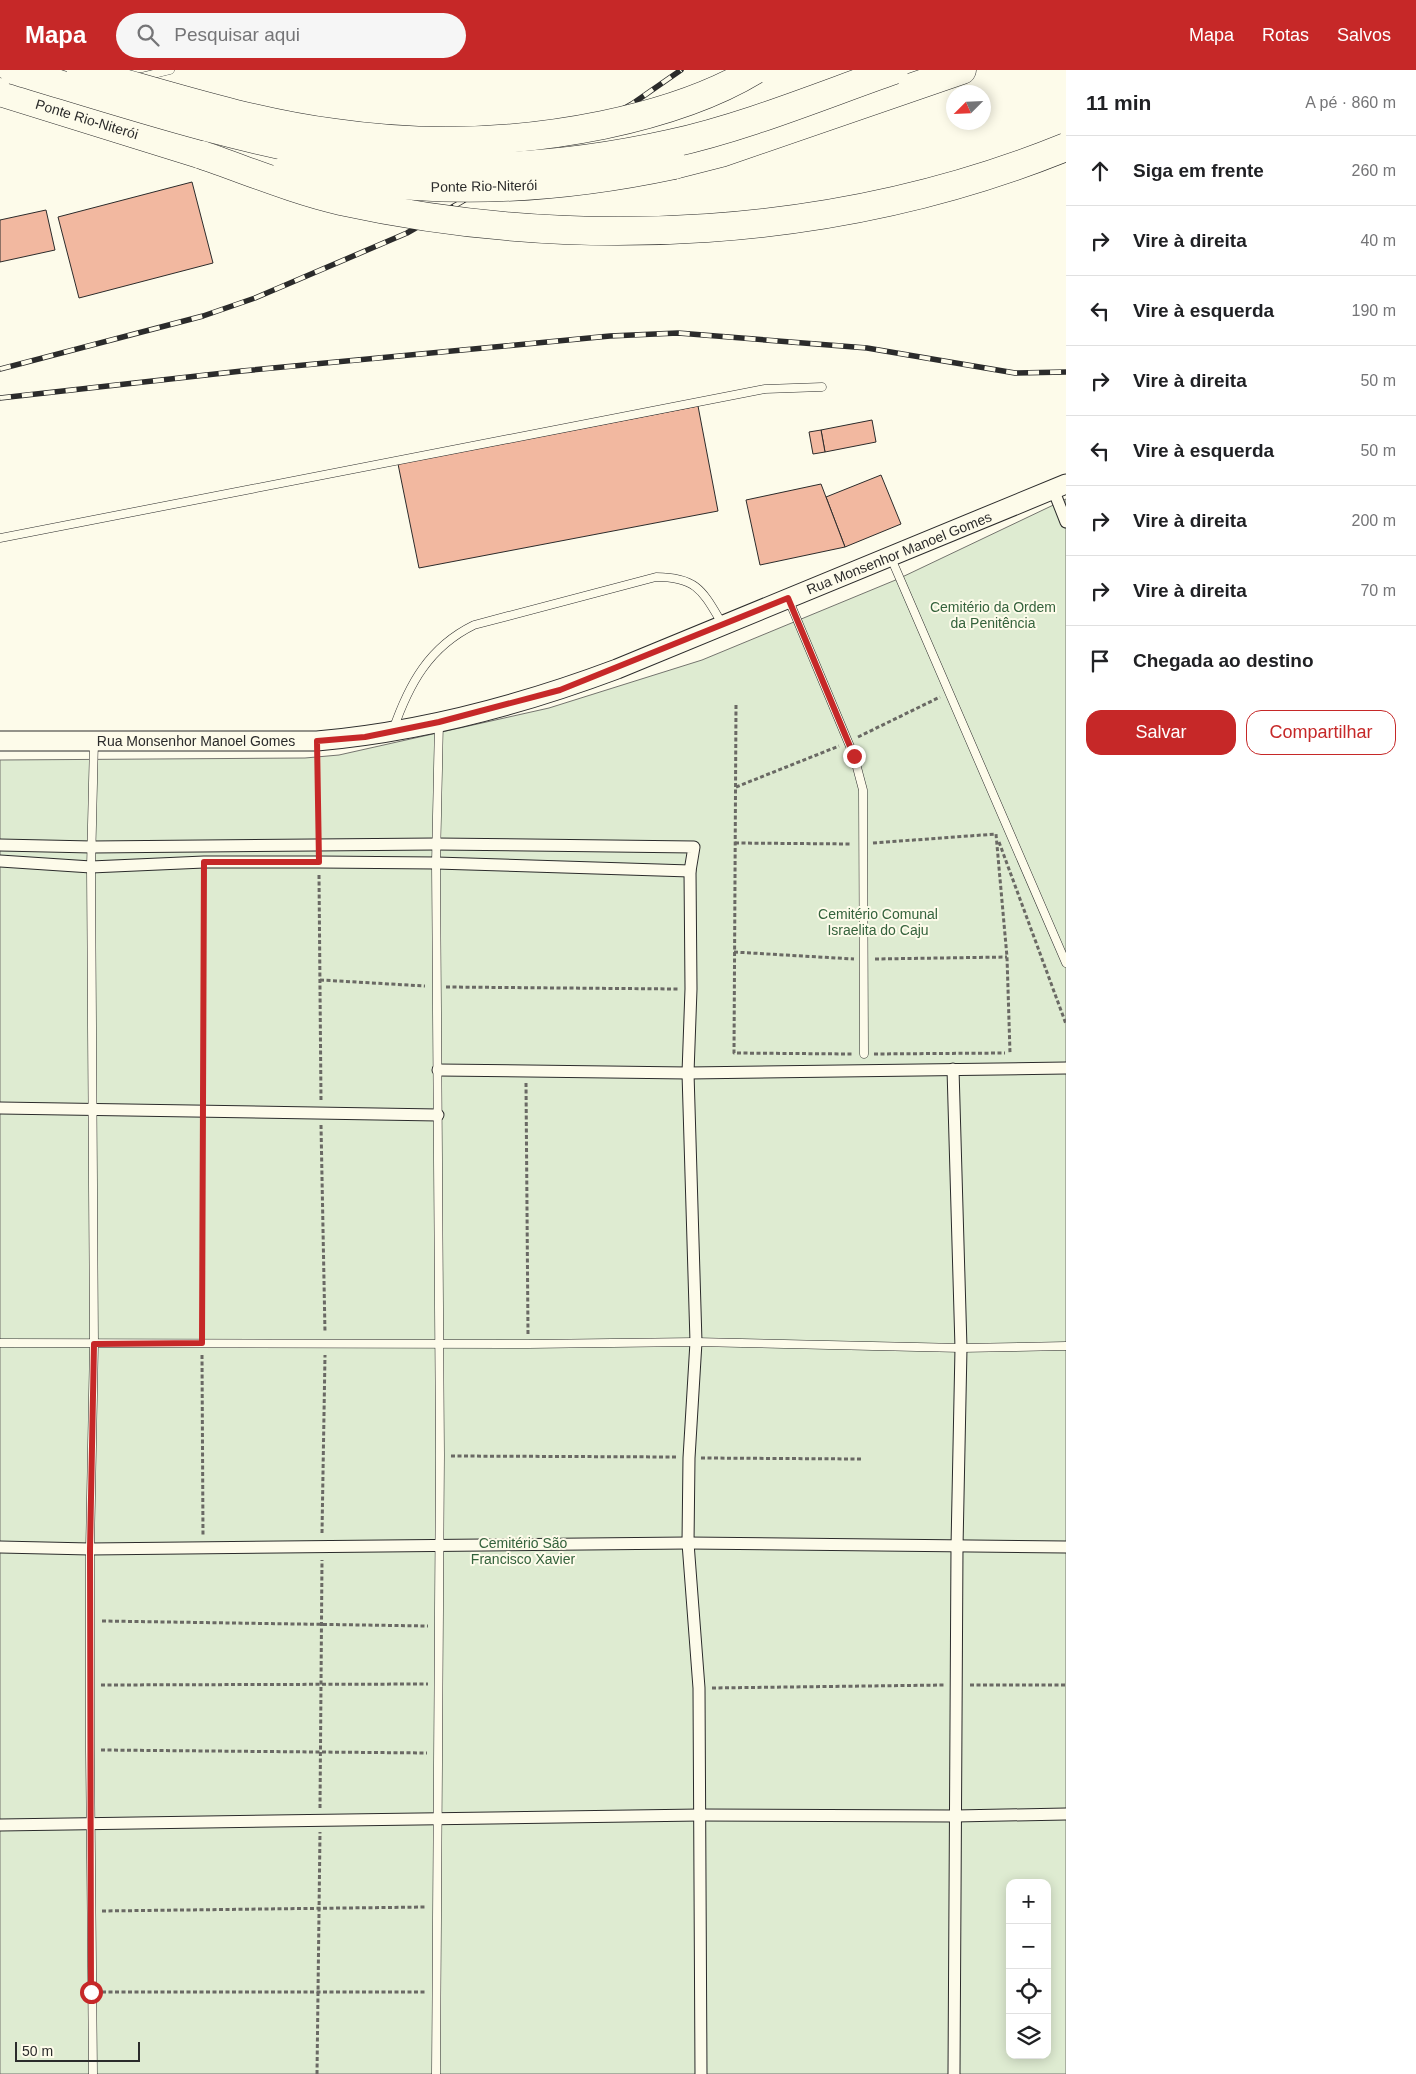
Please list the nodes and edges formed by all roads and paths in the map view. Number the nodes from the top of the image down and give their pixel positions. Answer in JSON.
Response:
{"nodes":[{"id":1,"x":13,"y":70,"type":"edge"},
{"id":2,"x":170,"y":70,"type":"edge"},
{"id":3,"x":755,"y":70,"type":"edge"},
{"id":4,"x":894,"y":70,"type":"edge"},
{"id":5,"x":962,"y":70,"type":"edge"},
{"id":6,"x":73,"y":82,"type":"edge"},
{"id":7,"x":0,"y":92,"type":"edge"},
{"id":8,"x":1066,"y":147,"type":"edge"},
{"id":9,"x":202,"y":155,"type":"junction"},
{"id":10,"x":822,"y":387,"type":"dead end"},
{"id":11,"x":1059,"y":486,"type":"edge"},
{"id":12,"x":1066,"y":522,"type":"edge"},
{"id":13,"x":0,"y":538,"type":"edge"},
{"id":14,"x":891,"y":558,"type":"junction"},
{"id":15,"x":788,"y":598,"type":"junction"},
{"id":16,"x":723,"y":625,"type":"junction"},
{"id":17,"x":937,"y":688,"type":"dead end"},
{"id":18,"x":941,"y":697,"type":"junction"},
{"id":19,"x":736,"y":705,"type":"dead end"},
{"id":20,"x":944,"y":706,"type":"dead end"},
{"id":21,"x":439,"y":722,"type":"junction"},
{"id":22,"x":393,"y":731,"type":"junction"},
{"id":23,"x":0,"y":741,"type":"edge"},
{"id":24,"x":94,"y":741,"type":"junction"},
{"id":25,"x":317,"y":741,"type":"junction"},
{"id":26,"x":848,"y":742,"type":"junction"},
{"id":27,"x":736,"y":787,"type":"junction"},
{"id":28,"x":992,"y":825,"type":"dead end"},
{"id":29,"x":996,"y":834,"type":"junction"},
{"id":30,"x":735,"y":843,"type":"junction"},
{"id":31,"x":0,"y":844,"type":"edge"},
{"id":32,"x":436,"y":844,"type":"junction"},
{"id":33,"x":864,"y":844,"type":"junction"},
{"id":34,"x":318,"y":845,"type":"junction"},
{"id":35,"x":92,"y":847,"type":"junction"},
{"id":36,"x":0,"y":862,"type":"edge"},
{"id":37,"x":204,"y":862,"type":"junction"},
{"id":38,"x":319,"y":862,"type":"junction"},
{"id":39,"x":436,"y":863,"type":"junction"},
{"id":40,"x":91,"y":867,"type":"junction"},
{"id":41,"x":690,"y":871,"type":"junction"},
{"id":42,"x":734,"y":952,"type":"junction"},
{"id":43,"x":1007,"y":957,"type":"junction"},
{"id":44,"x":862,"y":959,"type":"junction"},
{"id":45,"x":1066,"y":963,"type":"edge"},
{"id":46,"x":320,"y":980,"type":"junction"},
{"id":47,"x":437,"y":987,"type":"junction"},
{"id":48,"x":691,"y":989,"type":"junction"},
{"id":49,"x":1066,"y":1024,"type":"edge"},
{"id":50,"x":1010,"y":1053,"type":"junction"},
{"id":51,"x":1019,"y":1053,"type":"dead end"},
{"id":52,"x":864,"y":1054,"type":"junction"},
{"id":53,"x":953,"y":1068,"type":"junction"},
{"id":54,"x":1066,"y":1068,"type":"edge"},
{"id":55,"x":438,"y":1070,"type":"junction"},
{"id":56,"x":526,"y":1072,"type":"junction"},
{"id":57,"x":688,"y":1073,"type":"junction"},
{"id":58,"x":0,"y":1108,"type":"edge"},
{"id":59,"x":93,"y":1110,"type":"junction"},
{"id":60,"x":203,"y":1110,"type":"junction"},
{"id":61,"x":321,"y":1114,"type":"junction"},
{"id":62,"x":438,"y":1115,"type":"junction"},
{"id":63,"x":696,"y":1342,"type":"junction"},
{"id":64,"x":0,"y":1343,"type":"edge"},
{"id":65,"x":202,"y":1343,"type":"junction"},
{"id":66,"x":439,"y":1343,"type":"junction"},
{"id":67,"x":94,"y":1344,"type":"junction"},
{"id":68,"x":325,"y":1344,"type":"junction"},
{"id":69,"x":528,"y":1344,"type":"junction"},
{"id":70,"x":1066,"y":1346,"type":"edge"},
{"id":71,"x":961,"y":1348,"type":"junction"},
{"id":72,"x":440,"y":1456,"type":"junction"},
{"id":73,"x":689,"y":1458,"type":"junction"},
{"id":74,"x":861,"y":1459,"type":"dead end"},
{"id":75,"x":688,"y":1543,"type":"junction"},
{"id":76,"x":439,"y":1545,"type":"junction"},
{"id":77,"x":0,"y":1547,"type":"edge"},
{"id":78,"x":203,"y":1547,"type":"junction"},
{"id":79,"x":322,"y":1547,"type":"junction"},
{"id":80,"x":957,"y":1547,"type":"junction"},
{"id":81,"x":1066,"y":1547,"type":"edge"},
{"id":82,"x":90,"y":1549,"type":"junction"},
{"id":83,"x":91,"y":1620,"type":"junction"},
{"id":84,"x":321,"y":1624,"type":"junction"},
{"id":85,"x":438,"y":1626,"type":"junction"},
{"id":86,"x":321,"y":1684,"type":"junction"},
{"id":87,"x":438,"y":1684,"type":"junction"},
{"id":88,"x":91,"y":1685,"type":"junction"},
{"id":89,"x":956,"y":1685,"type":"junction"},
{"id":90,"x":1066,"y":1685,"type":"edge"},
{"id":91,"x":699,"y":1688,"type":"junction"},
{"id":92,"x":90,"y":1750,"type":"junction"},
{"id":93,"x":320,"y":1752,"type":"junction"},
{"id":94,"x":438,"y":1753,"type":"junction"},
{"id":95,"x":1066,"y":1814,"type":"edge"},
{"id":96,"x":700,"y":1815,"type":"junction"},
{"id":97,"x":955,"y":1816,"type":"junction"},
{"id":98,"x":437,"y":1818,"type":"junction"},
{"id":99,"x":320,"y":1820,"type":"junction"},
{"id":100,"x":91,"y":1823,"type":"junction"},
{"id":101,"x":0,"y":1825,"type":"edge"},
{"id":102,"x":437,"y":1907,"type":"junction"},
{"id":103,"x":319,"y":1908,"type":"junction"},
{"id":104,"x":91,"y":1911,"type":"junction"},
{"id":105,"x":91,"y":1992,"type":"junction"},
{"id":106,"x":318,"y":1992,"type":"junction"},
{"id":107,"x":436,"y":1992,"type":"junction"},
{"id":108,"x":93,"y":2074,"type":"edge"},
{"id":109,"x":317,"y":2074,"type":"edge"},
{"id":110,"x":436,"y":2074,"type":"edge"},
{"id":111,"x":701,"y":2074,"type":"edge"},
{"id":112,"x":954,"y":2074,"type":"edge"}],
"edges":[{"from":1,"to":4,"type":"highway","name":"Ponte Rio-Niterói","bridge":true},
{"from":2,"to":6,"type":"lane"},
{"from":3,"to":6,"type":"highway","bridge":true},
{"from":5,"to":9,"type":"highway","name":"Ponte Rio-Niterói","bridge":true},
{"from":7,"to":9,"type":"highway","name":"Ponte Rio-Niterói"},
{"from":8,"to":9,"type":"highway","bridge":true},
{"from":10,"to":13,"type":"lane"},
{"from":11,"to":12,"type":"street"},
{"from":11,"to":14,"type":"street","name":"Rua Monsenhor Manoel Gomes"},
{"from":14,"to":15,"type":"street","name":"Rua Monsenhor Manoel Gomes"},
{"from":14,"to":45,"type":"lane"},
{"from":15,"to":16,"type":"street","name":"Rua Monsenhor Manoel Gomes"},
{"from":15,"to":26,"type":"lane"},
{"from":16,"to":21,"type":"street","name":"Rua Monsenhor Manoel Gomes"},
{"from":16,"to":22,"type":"lane"},
{"from":17,"to":18,"type":"path"},
{"from":18,"to":20,"type":"path"},
{"from":18,"to":26,"type":"path"},
{"from":19,"to":27,"type":"path"},
{"from":21,"to":22,"type":"street","name":"Rua Monsenhor Manoel Gomes"},
{"from":21,"to":32,"type":"lane"},
{"from":22,"to":25,"type":"street","name":"Rua Monsenhor Manoel Gomes"},
{"from":23,"to":24,"type":"street","name":"Rua Monsenhor Manoel Gomes"},
{"from":24,"to":25,"type":"street","name":"Rua Monsenhor Manoel Gomes"},
{"from":24,"to":35,"type":"lane"},
{"from":25,"to":34,"type":"path"},
{"from":26,"to":27,"type":"path"},
{"from":26,"to":33,"type":"lane"},
{"from":27,"to":30,"type":"path"},
{"from":28,"to":29,"type":"path"},
{"from":29,"to":33,"type":"path"},
{"from":29,"to":43,"type":"path"},
{"from":29,"to":49,"type":"path"},
{"from":30,"to":33,"type":"path"},
{"from":30,"to":42,"type":"path"},
{"from":31,"to":35,"type":"street"},
{"from":32,"to":34,"type":"street"},
{"from":32,"to":39,"type":"lane"},
{"from":32,"to":41,"type":"street"},
{"from":33,"to":44,"type":"lane"},
{"from":34,"to":35,"type":"street"},
{"from":35,"to":40,"type":"lane"},
{"from":36,"to":40,"type":"street"},
{"from":37,"to":38,"type":"street"},
{"from":37,"to":40,"type":"street"},
{"from":37,"to":60,"type":"path"},
{"from":38,"to":39,"type":"street"},
{"from":38,"to":46,"type":"path"},
{"from":39,"to":41,"type":"street"},
{"from":39,"to":47,"type":"lane"},
{"from":40,"to":59,"type":"lane"},
{"from":41,"to":48,"type":"street"},
{"from":42,"to":44,"type":"path"},
{"from":42,"to":52,"type":"path"},
{"from":43,"to":44,"type":"path"},
{"from":43,"to":50,"type":"path"},
{"from":44,"to":52,"type":"lane"},
{"from":46,"to":47,"type":"path"},
{"from":46,"to":61,"type":"path"},
{"from":47,"to":48,"type":"path"},
{"from":47,"to":55,"type":"lane"},
{"from":48,"to":57,"type":"street"},
{"from":50,"to":51,"type":"path"},
{"from":50,"to":52,"type":"path"},
{"from":53,"to":54,"type":"street"},
{"from":53,"to":57,"type":"street"},
{"from":53,"to":71,"type":"street"},
{"from":55,"to":56,"type":"street"},
{"from":55,"to":62,"type":"lane"},
{"from":56,"to":57,"type":"street"},
{"from":56,"to":69,"type":"path"},
{"from":57,"to":63,"type":"street"},
{"from":58,"to":59,"type":"street"},
{"from":59,"to":60,"type":"street"},
{"from":59,"to":67,"type":"lane"},
{"from":60,"to":61,"type":"street"},
{"from":60,"to":65,"type":"path"},
{"from":61,"to":62,"type":"street"},
{"from":61,"to":68,"type":"path"},
{"from":62,"to":66,"type":"lane"},
{"from":63,"to":69,"type":"lane"},
{"from":63,"to":71,"type":"lane"},
{"from":63,"to":73,"type":"street"},
{"from":64,"to":67,"type":"lane"},
{"from":65,"to":67,"type":"lane"},
{"from":65,"to":68,"type":"lane"},
{"from":65,"to":78,"type":"path"},
{"from":66,"to":68,"type":"lane"},
{"from":66,"to":69,"type":"lane"},
{"from":66,"to":72,"type":"lane"},
{"from":67,"to":82,"type":"lane"},
{"from":68,"to":79,"type":"path"},
{"from":70,"to":71,"type":"lane"},
{"from":71,"to":80,"type":"street"},
{"from":72,"to":73,"type":"path"},
{"from":72,"to":76,"type":"lane"},
{"from":73,"to":74,"type":"path"},
{"from":73,"to":75,"type":"street"},
{"from":75,"to":76,"type":"street"},
{"from":75,"to":80,"type":"street"},
{"from":75,"to":91,"type":"street"},
{"from":76,"to":79,"type":"street"},
{"from":76,"to":85,"type":"lane"},
{"from":77,"to":82,"type":"street"},
{"from":78,"to":79,"type":"street"},
{"from":78,"to":82,"type":"street"},
{"from":79,"to":84,"type":"path"},
{"from":80,"to":81,"type":"street"},
{"from":80,"to":89,"type":"street"},
{"from":82,"to":83,"type":"lane"},
{"from":83,"to":84,"type":"path"},
{"from":83,"to":88,"type":"lane"},
{"from":84,"to":85,"type":"path"},
{"from":84,"to":86,"type":"path"},
{"from":85,"to":87,"type":"lane"},
{"from":86,"to":87,"type":"path"},
{"from":86,"to":88,"type":"path"},
{"from":86,"to":93,"type":"path"},
{"from":87,"to":94,"type":"lane"},
{"from":88,"to":92,"type":"lane"},
{"from":89,"to":90,"type":"path"},
{"from":89,"to":91,"type":"path"},
{"from":89,"to":97,"type":"street"},
{"from":91,"to":96,"type":"street"},
{"from":92,"to":93,"type":"path"},
{"from":92,"to":100,"type":"lane"},
{"from":93,"to":94,"type":"path"},
{"from":93,"to":99,"type":"path"},
{"from":94,"to":98,"type":"lane"},
{"from":95,"to":97,"type":"street"},
{"from":96,"to":97,"type":"street"},
{"from":96,"to":98,"type":"street"},
{"from":96,"to":111,"type":"street"},
{"from":97,"to":112,"type":"street"},
{"from":98,"to":99,"type":"street"},
{"from":98,"to":102,"type":"lane"},
{"from":99,"to":100,"type":"street"},
{"from":99,"to":103,"type":"path"},
{"from":100,"to":101,"type":"street"},
{"from":100,"to":104,"type":"lane"},
{"from":102,"to":103,"type":"path"},
{"from":102,"to":107,"type":"lane"},
{"from":103,"to":104,"type":"path"},
{"from":103,"to":106,"type":"path"},
{"from":104,"to":105,"type":"lane"},
{"from":105,"to":106,"type":"path"},
{"from":105,"to":108,"type":"lane"},
{"from":106,"to":107,"type":"path"},
{"from":106,"to":109,"type":"path"},
{"from":107,"to":110,"type":"lane"}]}
